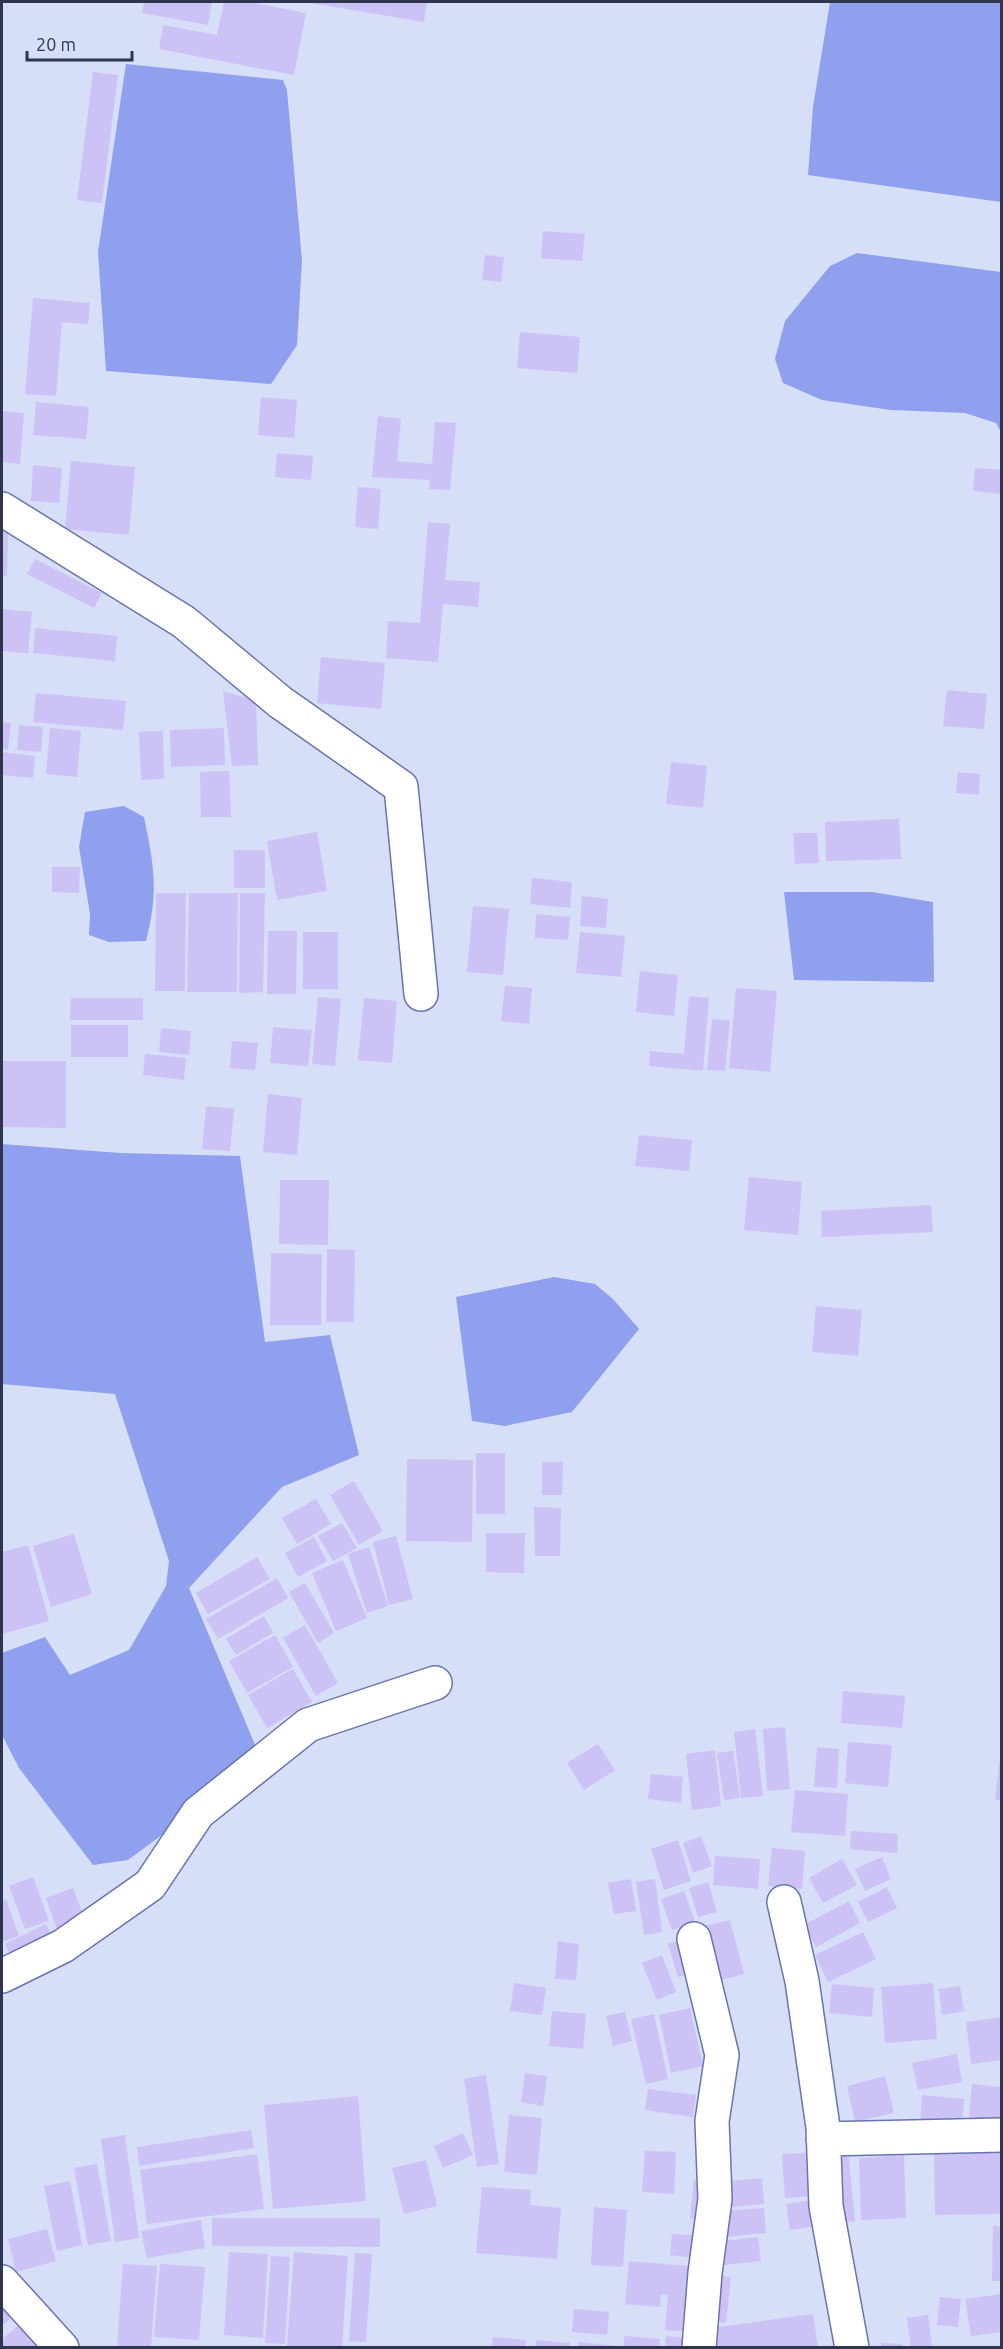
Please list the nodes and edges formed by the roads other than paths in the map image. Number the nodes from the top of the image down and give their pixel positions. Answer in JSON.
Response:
{"nodes":[{"id":1,"x":2,"y":509,"type":"edge"},
{"id":2,"x":421,"y":994,"type":"dead end"},
{"id":3,"x":435,"y":1683,"type":"dead end"},
{"id":4,"x":784,"y":1902,"type":"dead end"},
{"id":5,"x":694,"y":1939,"type":"dead end"},
{"id":6,"x":2,"y":1976,"type":"edge"},
{"id":7,"x":1002,"y":2135,"type":"edge"},
{"id":8,"x":824,"y":2139,"type":"junction"},
{"id":9,"x":2,"y":2282,"type":"edge"},
{"id":10,"x":62,"y":2348,"type":"edge"},
{"id":11,"x":699,"y":2348,"type":"edge"},
{"id":12,"x":852,"y":2348,"type":"edge"}],
"edges":[{"from":1,"to":2,"type":"street"},
{"from":3,"to":6,"type":"street"},
{"from":4,"to":8,"type":"street"},
{"from":5,"to":11,"type":"street"},
{"from":7,"to":8,"type":"street"},
{"from":8,"to":12,"type":"street"},
{"from":9,"to":10,"type":"street"}]}
